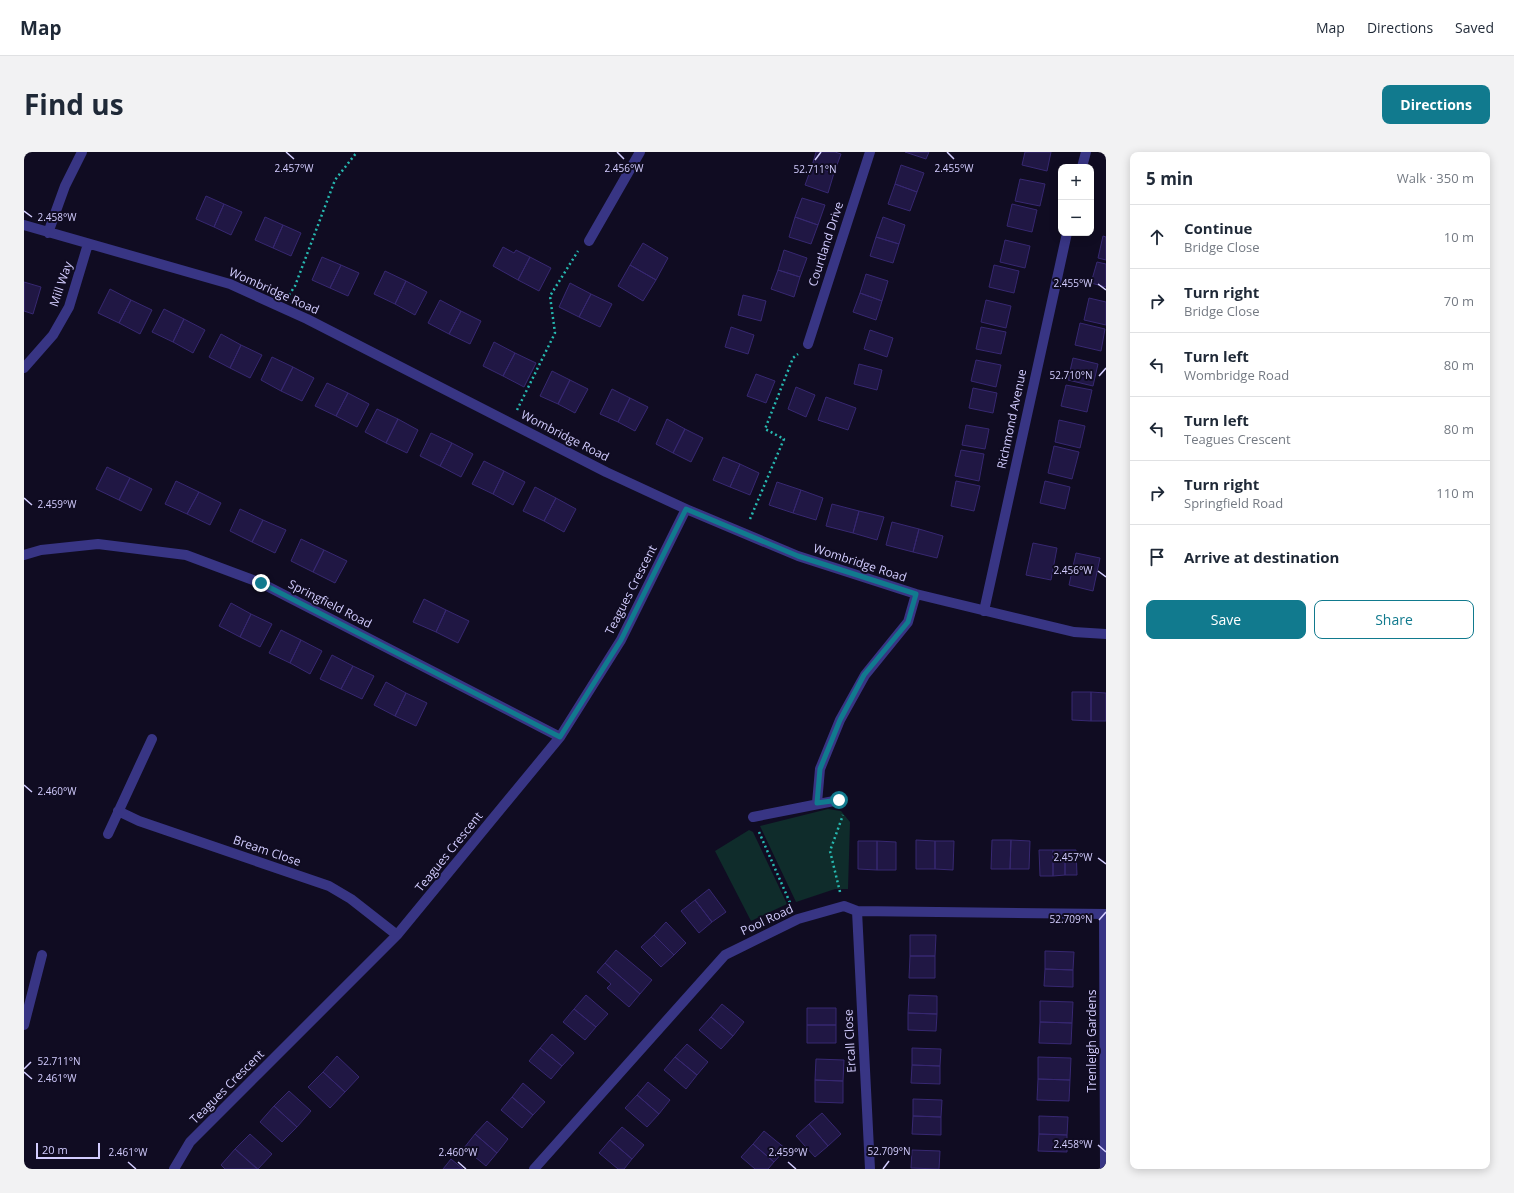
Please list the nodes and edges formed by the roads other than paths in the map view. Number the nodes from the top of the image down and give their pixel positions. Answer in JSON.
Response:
{"nodes":[{"id":1,"x":82,"y":152,"type":"edge"},
{"id":2,"x":640,"y":152,"type":"edge"},
{"id":3,"x":870,"y":152,"type":"edge"},
{"id":4,"x":1086,"y":152,"type":"edge"},
{"id":5,"x":1083,"y":164,"type":"edge"},
{"id":6,"x":24,"y":225,"type":"edge"},
{"id":7,"x":48,"y":233,"type":"junction"},
{"id":8,"x":1066,"y":236,"type":"edge"},
{"id":9,"x":589,"y":241,"type":"road end"},
{"id":10,"x":88,"y":244,"type":"junction"},
{"id":11,"x":808,"y":344,"type":"road end"},
{"id":12,"x":24,"y":368,"type":"edge"},
{"id":13,"x":686,"y":509,"type":"junction"},
{"id":14,"x":24,"y":555,"type":"edge"},
{"id":15,"x":916,"y":594,"type":"junction"},
{"id":16,"x":984,"y":611,"type":"junction"},
{"id":17,"x":1106,"y":634,"type":"edge"},
{"id":18,"x":560,"y":737,"type":"junction"},
{"id":19,"x":152,"y":739,"type":"dead end"},
{"id":20,"x":839,"y":800,"type":"road end"},
{"id":21,"x":817,"y":803,"type":"junction"},
{"id":22,"x":118,"y":811,"type":"junction"},
{"id":23,"x":753,"y":817,"type":"road end"},
{"id":24,"x":108,"y":834,"type":"dead end"},
{"id":25,"x":857,"y":911,"type":"junction"},
{"id":26,"x":1105,"y":914,"type":"edge"},
{"id":27,"x":397,"y":935,"type":"junction"},
{"id":28,"x":42,"y":955,"type":"dead end"},
{"id":29,"x":28,"y":988,"type":"edge"},
{"id":30,"x":24,"y":1025,"type":"edge"},
{"id":31,"x":174,"y":1169,"type":"edge"},
{"id":32,"x":534,"y":1169,"type":"edge"},
{"id":33,"x":870,"y":1169,"type":"edge"},
{"id":34,"x":1105,"y":1169,"type":"edge"}],
"edges":[{"from":1,"to":7,"type":"street"},
{"from":2,"to":9,"type":"street"},
{"from":3,"to":11,"type":"street","name":"Courtland Drive"},
{"from":4,"to":5,"type":"street"},
{"from":6,"to":7,"type":"street","name":"Wombridge Road"},
{"from":7,"to":10,"type":"street","name":"Wombridge Road"},
{"from":8,"to":16,"type":"street","name":"Richmond Avenue"},
{"from":10,"to":12,"type":"street","name":"Mill Way"},
{"from":10,"to":13,"type":"street","name":"Wombridge Road"},
{"from":13,"to":15,"type":"street","name":"Wombridge Road"},
{"from":13,"to":18,"type":"street","name":"Teagues Crescent"},
{"from":14,"to":18,"type":"street","name":"Springfield Road"},
{"from":15,"to":16,"type":"street","name":"Wombridge Road"},
{"from":15,"to":21,"type":"street"},
{"from":16,"to":17,"type":"street","name":"Wombridge Road"},
{"from":18,"to":27,"type":"street","name":"Teagues Crescent"},
{"from":19,"to":22,"type":"street"},
{"from":20,"to":21,"type":"street"},
{"from":21,"to":23,"type":"street"},
{"from":22,"to":24,"type":"street"},
{"from":22,"to":27,"type":"street","name":"Bream Close"},
{"from":25,"to":26,"type":"street"},
{"from":25,"to":32,"type":"street","name":"Pool Road"},
{"from":25,"to":33,"type":"street","name":"Ercall Close"},
{"from":26,"to":34,"type":"street","name":"Trenleigh Gardens"},
{"from":27,"to":31,"type":"street","name":"Teagues Crescent"},
{"from":28,"to":29,"type":"street"},
{"from":29,"to":30,"type":"street"}]}
